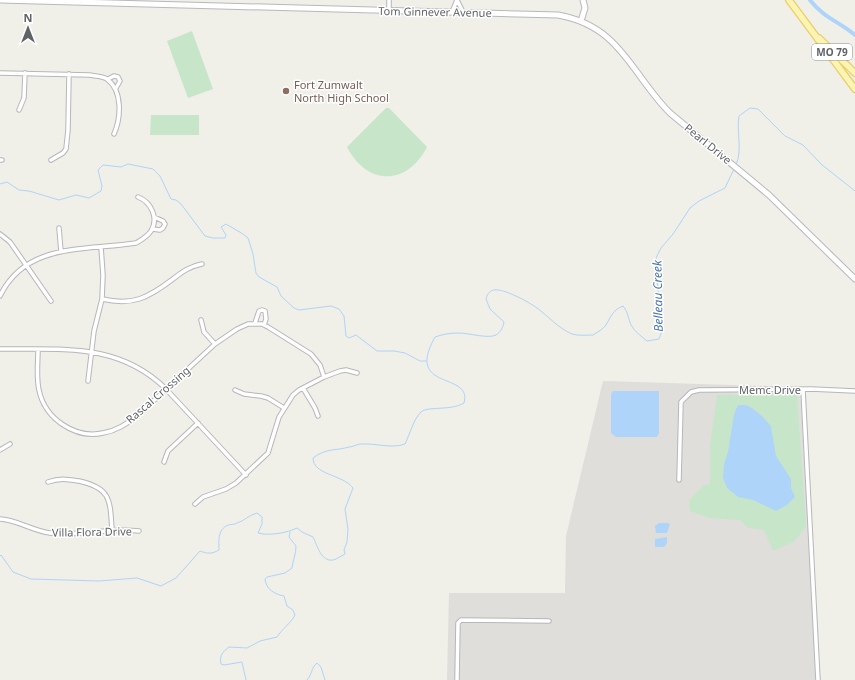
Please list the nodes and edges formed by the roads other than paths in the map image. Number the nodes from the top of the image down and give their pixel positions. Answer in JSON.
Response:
{"nodes":[{"id":1,"x":0,"y":0,"type":"edge"},
{"id":2,"x":389,"y":0,"type":"edge"},
{"id":3,"x":457,"y":0,"type":"edge"},
{"id":4,"x":583,"y":0,"type":"edge"},
{"id":5,"x":788,"y":0,"type":"edge"},
{"id":6,"x":388,"y":10,"type":"junction"},
{"id":7,"x":452,"y":12,"type":"junction"},
{"id":8,"x":463,"y":12,"type":"junction"},
{"id":9,"x":581,"y":21,"type":"junction"},
{"id":10,"x":811,"y":30,"type":"junction"},
{"id":11,"x":0,"y":72,"type":"edge"},
{"id":12,"x":855,"y":72,"type":"edge"},
{"id":13,"x":24,"y":73,"type":"junction"},
{"id":14,"x":69,"y":74,"type":"junction"},
{"id":15,"x":108,"y":79,"type":"junction"},
{"id":16,"x":116,"y":88,"type":"junction"},
{"id":17,"x":855,"y":89,"type":"edge"},
{"id":18,"x":19,"y":110,"type":"dead end"},
{"id":19,"x":114,"y":134,"type":"dead end"},
{"id":20,"x":52,"y":160,"type":"dead end"},
{"id":21,"x":138,"y":197,"type":"dead end"},
{"id":22,"x":154,"y":217,"type":"junction"},
{"id":23,"x":59,"y":228,"type":"dead end"},
{"id":24,"x":152,"y":230,"type":"junction"},
{"id":25,"x":0,"y":234,"type":"edge"},
{"id":26,"x":101,"y":247,"type":"junction"},
{"id":27,"x":61,"y":252,"type":"junction"},
{"id":28,"x":202,"y":264,"type":"dead end"},
{"id":29,"x":26,"y":265,"type":"junction"},
{"id":30,"x":855,"y":279,"type":"edge"},
{"id":31,"x":1,"y":290,"type":"edge"},
{"id":32,"x":0,"y":296,"type":"edge"},
{"id":33,"x":102,"y":299,"type":"junction"},
{"id":34,"x":51,"y":301,"type":"dead end"},
{"id":35,"x":201,"y":320,"type":"dead end"},
{"id":36,"x":255,"y":323,"type":"junction"},
{"id":37,"x":264,"y":325,"type":"junction"},
{"id":38,"x":215,"y":344,"type":"junction"},
{"id":39,"x":0,"y":350,"type":"edge"},
{"id":40,"x":38,"y":350,"type":"junction"},
{"id":41,"x":92,"y":352,"type":"junction"},
{"id":42,"x":357,"y":373,"type":"dead end"},
{"id":43,"x":324,"y":377,"type":"junction"},
{"id":44,"x":88,"y":381,"type":"dead end"},
{"id":45,"x":303,"y":388,"type":"junction"},
{"id":46,"x":166,"y":389,"type":"junction"},
{"id":47,"x":235,"y":390,"type":"dead end"},
{"id":48,"x":803,"y":390,"type":"junction"},
{"id":49,"x":855,"y":391,"type":"edge"},
{"id":50,"x":284,"y":408,"type":"junction"},
{"id":51,"x":318,"y":416,"type":"dead end"},
{"id":52,"x":198,"y":423,"type":"junction"},
{"id":53,"x":10,"y":444,"type":"dead end"},
{"id":54,"x":0,"y":450,"type":"edge"},
{"id":55,"x":164,"y":462,"type":"dead end"},
{"id":56,"x":246,"y":475,"type":"junction"},
{"id":57,"x":679,"y":480,"type":"dead end"},
{"id":58,"x":48,"y":482,"type":"dead end"},
{"id":59,"x":195,"y":504,"type":"dead end"},
{"id":60,"x":0,"y":519,"type":"edge"},
{"id":61,"x":112,"y":530,"type":"junction"},
{"id":62,"x":139,"y":531,"type":"dead end"},
{"id":63,"x":549,"y":621,"type":"dead end"},
{"id":64,"x":458,"y":680,"type":"edge"},
{"id":65,"x":818,"y":680,"type":"edge"}],
"edges":[{"from":1,"to":6,"type":"main road","name":"Tom Ginnever Avenue"},
{"from":2,"to":6,"type":"street"},
{"from":3,"to":7,"type":"street"},
{"from":3,"to":8,"type":"street"},
{"from":4,"to":9,"type":"main road"},
{"from":5,"to":10,"type":"main road","number":"MO 79"},
{"from":6,"to":7,"type":"main road","name":"Tom Ginnever Avenue"},
{"from":7,"to":8,"type":"main road","name":"Tom Ginnever Avenue"},
{"from":8,"to":9,"type":"main road","name":"Tom Ginnever Avenue"},
{"from":9,"to":30,"type":"main road","name":"Pearl Drive"},
{"from":10,"to":12,"type":"main road","number":"MO 79"},
{"from":10,"to":17,"type":"main road","number":"MO 79"},
{"from":11,"to":13,"type":"street"},
{"from":13,"to":14,"type":"street"},
{"from":13,"to":18,"type":"street"},
{"from":14,"to":15,"type":"street"},
{"from":14,"to":20,"type":"street"},
{"from":15,"to":16,"type":"street"},
{"from":15,"to":16,"type":"street"},
{"from":16,"to":19,"type":"street"},
{"from":21,"to":22,"type":"street"},
{"from":22,"to":24,"type":"street"},
{"from":22,"to":24,"type":"street"},
{"from":23,"to":27,"type":"street"},
{"from":24,"to":26,"type":"street"},
{"from":25,"to":29,"type":"street"},
{"from":26,"to":27,"type":"street"},
{"from":26,"to":33,"type":"street"},
{"from":27,"to":29,"type":"street"},
{"from":28,"to":33,"type":"street"},
{"from":29,"to":31,"type":"street"},
{"from":29,"to":34,"type":"street"},
{"from":31,"to":32,"type":"street"},
{"from":33,"to":41,"type":"street"},
{"from":35,"to":38,"type":"street"},
{"from":36,"to":37,"type":"street"},
{"from":36,"to":37,"type":"street","name":"Rascal Crossing"},
{"from":36,"to":38,"type":"street","name":"Rascal Crossing"},
{"from":37,"to":43,"type":"street"},
{"from":38,"to":46,"type":"street","name":"Rascal Crossing"},
{"from":39,"to":40,"type":"street"},
{"from":40,"to":41,"type":"street"},
{"from":40,"to":46,"type":"street","name":"Rascal Crossing"},
{"from":41,"to":44,"type":"street"},
{"from":41,"to":46,"type":"street"},
{"from":42,"to":43,"type":"street"},
{"from":43,"to":45,"type":"street"},
{"from":45,"to":50,"type":"street"},
{"from":45,"to":51,"type":"street"},
{"from":46,"to":52,"type":"street"},
{"from":47,"to":50,"type":"street"},
{"from":48,"to":49,"type":"street","name":"Memc Drive"},
{"from":48,"to":57,"type":"street","name":"Memc Drive"},
{"from":48,"to":65,"type":"street"},
{"from":50,"to":56,"type":"street"},
{"from":52,"to":55,"type":"street"},
{"from":52,"to":56,"type":"street"},
{"from":53,"to":54,"type":"street"},
{"from":56,"to":59,"type":"street"},
{"from":58,"to":61,"type":"street"},
{"from":60,"to":61,"type":"street","name":"Villa Flora Drive"},
{"from":61,"to":62,"type":"street","name":"Villa Flora Drive"},
{"from":63,"to":64,"type":"street"}]}
